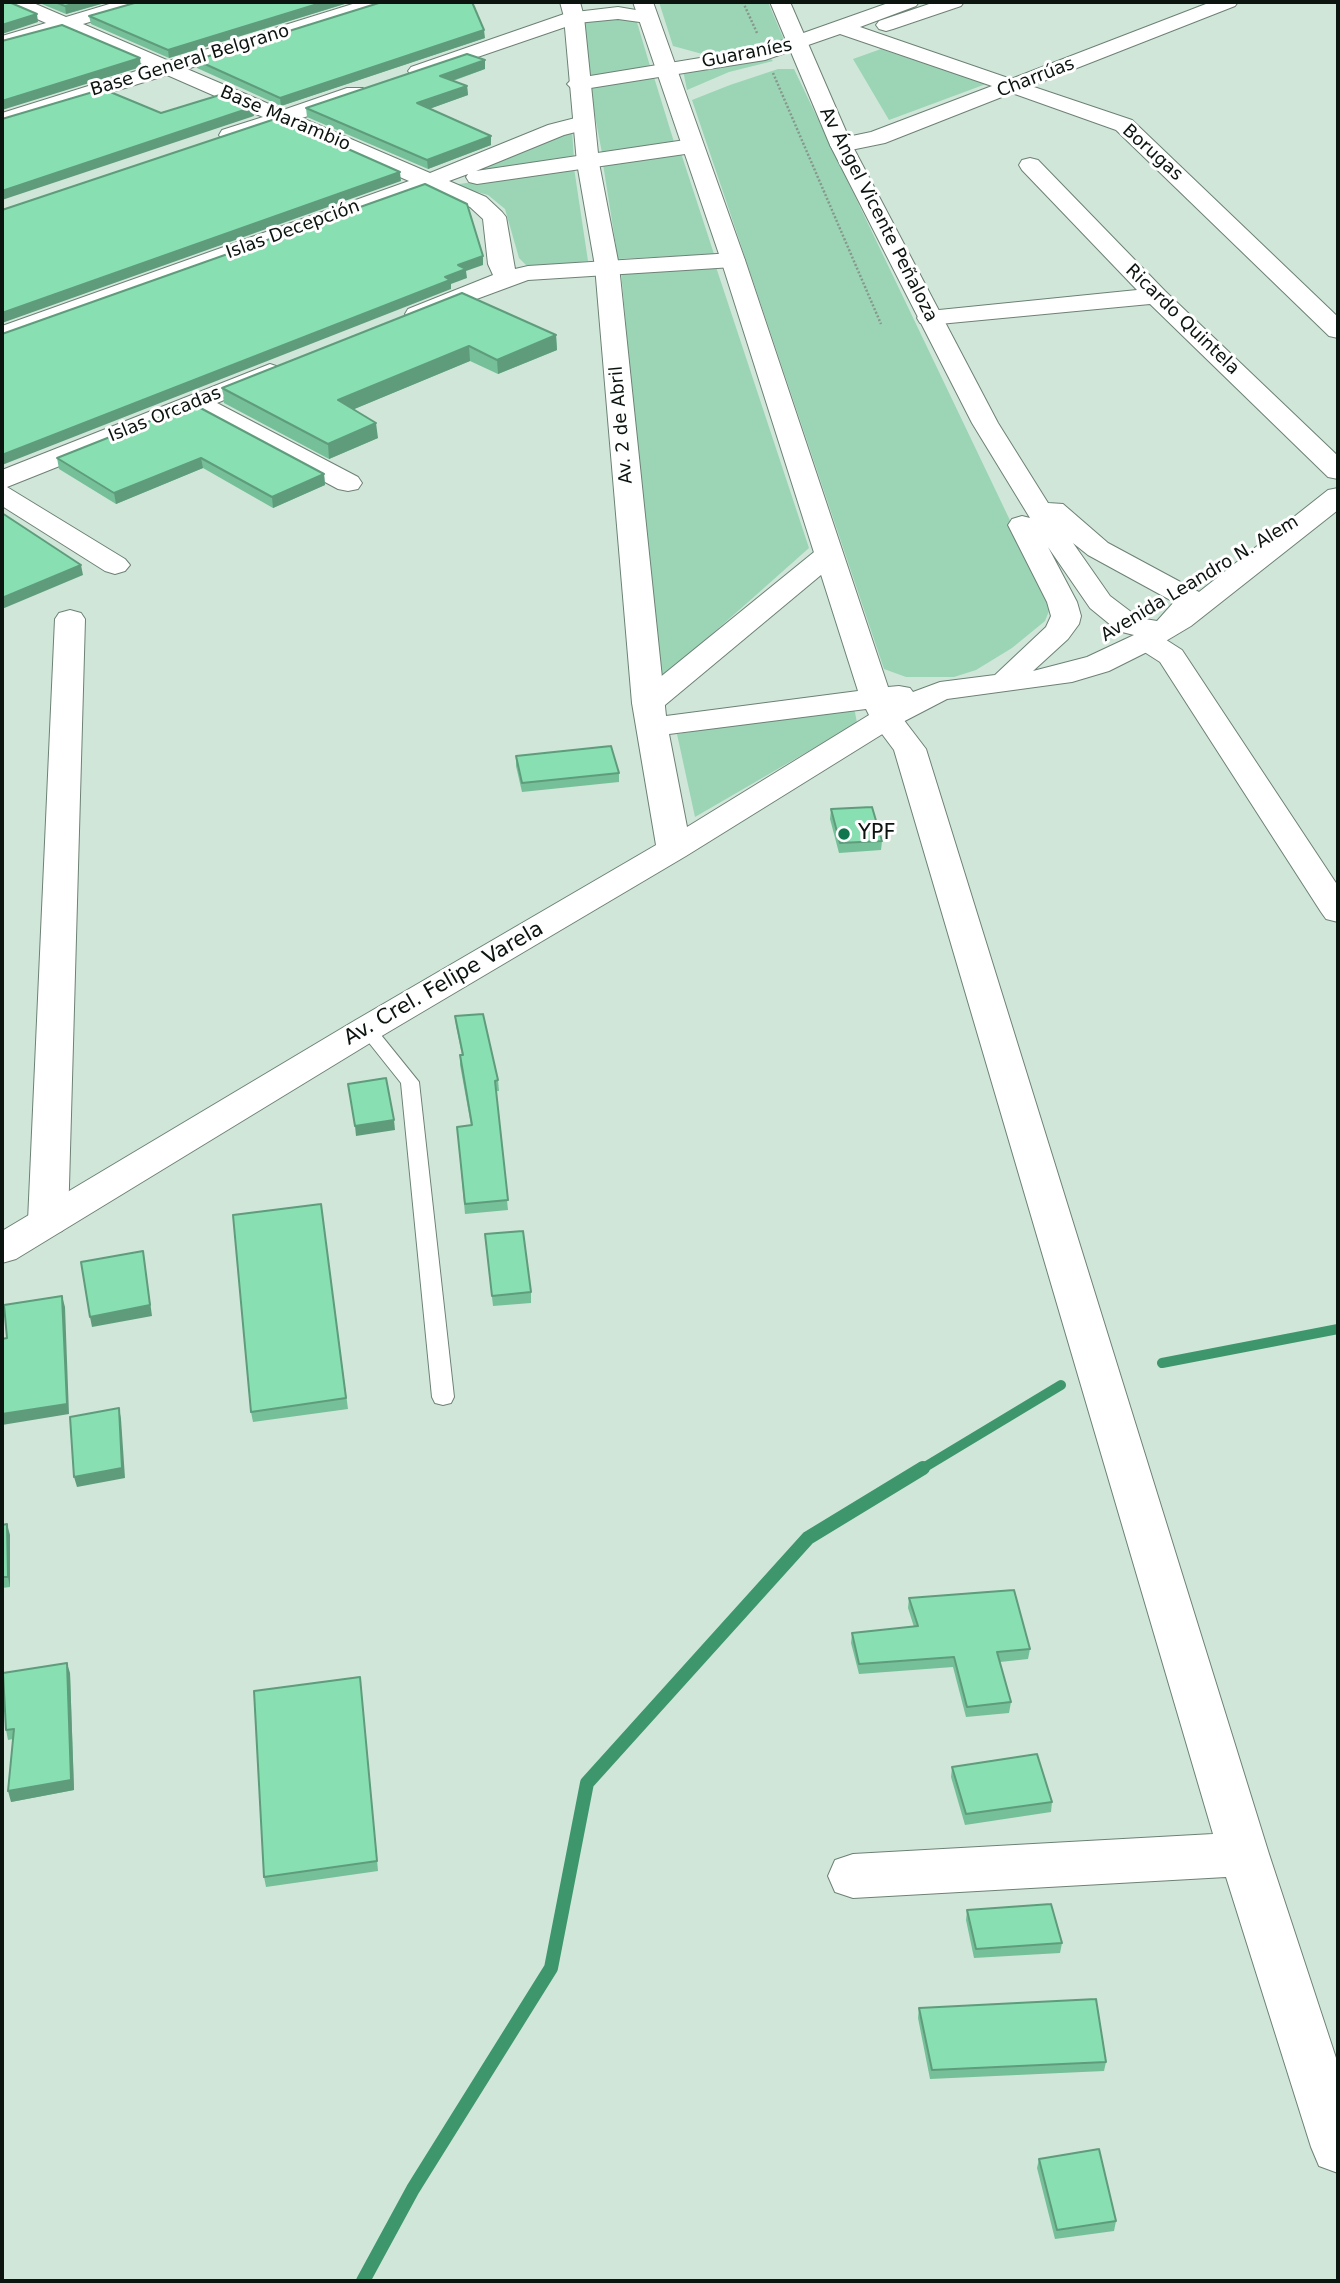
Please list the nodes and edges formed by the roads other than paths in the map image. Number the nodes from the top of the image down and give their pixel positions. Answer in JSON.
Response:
{"nodes":[{"id":1,"x":15,"y":2,"type":"edge"},
{"id":2,"x":136,"y":2,"type":"edge"},
{"id":3,"x":379,"y":2,"type":"edge"},
{"id":4,"x":780,"y":2,"type":"edge"},
{"id":5,"x":909,"y":2,"type":"edge"},
{"id":6,"x":954,"y":2,"type":"edge"},
{"id":7,"x":1228,"y":2,"type":"edge"},
{"id":8,"x":645,"y":9,"type":"edge"},
{"id":9,"x":572,"y":10,"type":"edge"},
{"id":10,"x":64,"y":23,"type":"junction"},
{"id":11,"x":838,"y":26,"type":"junction"},
{"id":12,"x":861,"y":34,"type":"junction"},
{"id":13,"x":2,"y":41,"type":"edge"},
{"id":14,"x":799,"y":50,"type":"junction"},
{"id":15,"x":768,"y":60,"type":"junction"},
{"id":16,"x":167,"y":68,"type":"junction"},
{"id":17,"x":665,"y":68,"type":"junction"},
{"id":18,"x":396,"y":79,"type":"edge"},
{"id":19,"x":720,"y":82,"type":"dead end"},
{"id":20,"x":578,"y":84,"type":"junction"},
{"id":21,"x":370,"y":87,"type":"edge"},
{"id":22,"x":1014,"y":87,"type":"junction"},
{"id":23,"x":281,"y":118,"type":"junction"},
{"id":24,"x":2,"y":120,"type":"edge"},
{"id":25,"x":583,"y":123,"type":"junction"},
{"id":26,"x":205,"y":143,"type":"edge"},
{"id":27,"x":841,"y":145,"type":"junction"},
{"id":28,"x":692,"y":146,"type":"junction"},
{"id":29,"x":588,"y":163,"type":"junction"},
{"id":30,"x":1030,"y":165,"type":"dead end"},
{"id":31,"x":430,"y":181,"type":"junction"},
{"id":32,"x":733,"y":260,"type":"junction"},
{"id":33,"x":607,"y":266,"type":"junction"},
{"id":34,"x":507,"y":278,"type":"junction"},
{"id":35,"x":1156,"y":296,"type":"junction"},
{"id":36,"x":929,"y":318,"type":"junction"},
{"id":37,"x":390,"y":324,"type":"edge"},
{"id":38,"x":1338,"y":331,"type":"edge"},
{"id":39,"x":2,"y":334,"type":"edge"},
{"id":40,"x":286,"y":366,"type":"edge"},
{"id":41,"x":196,"y":402,"type":"junction"},
{"id":42,"x":991,"y":433,"type":"junction"},
{"id":43,"x":1338,"y":471,"type":"edge"},
{"id":44,"x":2,"y":480,"type":"edge"},
{"id":45,"x":348,"y":483,"type":"dead end"},
{"id":46,"x":2,"y":494,"type":"edge"},
{"id":47,"x":1338,"y":496,"type":"edge"},
{"id":48,"x":830,"y":554,"type":"junction"},
{"id":49,"x":116,"y":565,"type":"dead end"},
{"id":50,"x":1181,"y":592,"type":"junction"},
{"id":51,"x":70,"y":619,"type":"dead end"},
{"id":52,"x":1152,"y":630,"type":"junction"},
{"id":53,"x":1010,"y":675,"type":"junction"},
{"id":54,"x":979,"y":686,"type":"junction"},
{"id":55,"x":881,"y":708,"type":"junction"},
{"id":56,"x":651,"y":715,"type":"junction"},
{"id":57,"x":674,"y":849,"type":"junction"},
{"id":58,"x":1338,"y":912,"type":"edge"},
{"id":59,"x":367,"y":1029,"type":"junction"},
{"id":60,"x":48,"y":1221,"type":"junction"},
{"id":61,"x":2,"y":1249,"type":"edge"},
{"id":62,"x":443,"y":1397,"type":"dead end"},
{"id":63,"x":1244,"y":1854,"type":"junction"},
{"id":64,"x":853,"y":1876,"type":"dead end"},
{"id":65,"x":1338,"y":2147,"type":"edge"}],
"edges":[{"from":1,"to":10,"type":"street","name":"Base Marambio"},
{"from":2,"to":10,"type":"street"},
{"from":3,"to":16,"type":"street","name":"Base General Belgrano"},
{"from":4,"to":14,"type":"street","name":"Av Ángel Vicente Peñaloza"},
{"from":5,"to":11,"type":"street","name":"Guaraníes"},
{"from":6,"to":12,"type":"street","name":"Guaraníes"},
{"from":7,"to":22,"type":"street","name":"Charrúas"},
{"from":8,"to":9,"type":"street"},
{"from":8,"to":17,"type":"street"},
{"from":9,"to":18,"type":"street"},
{"from":9,"to":20,"type":"street","name":"Av. 2 de Abril"},
{"from":10,"to":13,"type":"street"},
{"from":10,"to":16,"type":"street","name":"Base Marambio"},
{"from":11,"to":12,"type":"street","name":"Borugas"},
{"from":11,"to":14,"type":"street","name":"Guaraníes"},
{"from":12,"to":14,"type":"street","name":"Guaraníes"},
{"from":12,"to":22,"type":"street","name":"Borugas"},
{"from":14,"to":15,"type":"street","name":"Guaraníes"},
{"from":14,"to":27,"type":"street","name":"Av Ángel Vicente Peñaloza"},
{"from":15,"to":17,"type":"street","name":"Guaraníes"},
{"from":15,"to":19,"type":"street","name":"Guaraníes"},
{"from":16,"to":23,"type":"street","name":"Base Marambio"},
{"from":16,"to":24,"type":"street","name":"Base General Belgrano"},
{"from":17,"to":20,"type":"street","name":"Guaraníes"},
{"from":17,"to":28,"type":"street"},
{"from":20,"to":25,"type":"street","name":"Av. 2 de Abril"},
{"from":21,"to":23,"type":"street"},
{"from":22,"to":27,"type":"street","name":"Charrúas"},
{"from":22,"to":38,"type":"street","name":"Borugas"},
{"from":23,"to":26,"type":"street"},
{"from":23,"to":31,"type":"street","name":"Base Marambio"},
{"from":25,"to":29,"type":"street","name":"Av. 2 de Abril"},
{"from":25,"to":31,"type":"street","name":"Islas Decepción"},
{"from":27,"to":36,"type":"street","name":"Av Ángel Vicente Peñaloza"},
{"from":28,"to":29,"type":"street"},
{"from":28,"to":32,"type":"street"},
{"from":29,"to":31,"type":"street"},
{"from":29,"to":33,"type":"street","name":"Av. 2 de Abril"},
{"from":30,"to":35,"type":"street","name":"Ricardo Quintela"},
{"from":31,"to":34,"type":"street","name":"Base Marambio"},
{"from":31,"to":39,"type":"street","name":"Islas Decepción"},
{"from":32,"to":33,"type":"street"},
{"from":32,"to":48,"type":"street"},
{"from":33,"to":34,"type":"street"},
{"from":33,"to":56,"type":"street","name":"Av. 2 de Abril"},
{"from":34,"to":37,"type":"street"},
{"from":35,"to":36,"type":"street"},
{"from":35,"to":43,"type":"street","name":"Ricardo Quintela"},
{"from":36,"to":42,"type":"street","name":"Av Ángel Vicente Peñaloza"},
{"from":40,"to":41,"type":"street","name":"Islas Orcadas"},
{"from":41,"to":44,"type":"street","name":"Islas Orcadas"},
{"from":41,"to":45,"type":"street"},
{"from":42,"to":50,"type":"street"},
{"from":42,"to":52,"type":"street"},
{"from":42,"to":53,"type":"street"},
{"from":46,"to":49,"type":"street"},
{"from":47,"to":50,"type":"street","name":"Avenida Leandro N. Alem"},
{"from":47,"to":52,"type":"street","name":"Avenida Leandro N. Alem"},
{"from":48,"to":55,"type":"street"},
{"from":48,"to":56,"type":"street"},
{"from":50,"to":52,"type":"street","name":"Avenida Leandro N. Alem"},
{"from":50,"to":52,"type":"street"},
{"from":51,"to":60,"type":"street"},
{"from":52,"to":53,"type":"street","name":"Avenida Leandro N. Alem"},
{"from":52,"to":54,"type":"street","name":"Avenida Leandro N. Alem"},
{"from":52,"to":58,"type":"street"},
{"from":53,"to":54,"type":"street","name":"Avenida Leandro N. Alem"},
{"from":54,"to":55,"type":"street","name":"Avenida Leandro N. Alem"},
{"from":55,"to":56,"type":"street","name":"Avenida Leandro N. Alem"},
{"from":55,"to":57,"type":"street","name":"Av. Crel. Felipe Varela"},
{"from":55,"to":63,"type":"street"},
{"from":56,"to":57,"type":"street","name":"Av. 2 de Abril"},
{"from":57,"to":59,"type":"street","name":"Av. Crel. Felipe Varela"},
{"from":59,"to":60,"type":"street","name":"Av. Crel. Felipe Varela"},
{"from":59,"to":62,"type":"lane"},
{"from":60,"to":61,"type":"street","name":"Av. Crel. Felipe Varela"},
{"from":63,"to":64,"type":"street"},
{"from":63,"to":65,"type":"street"}]}
